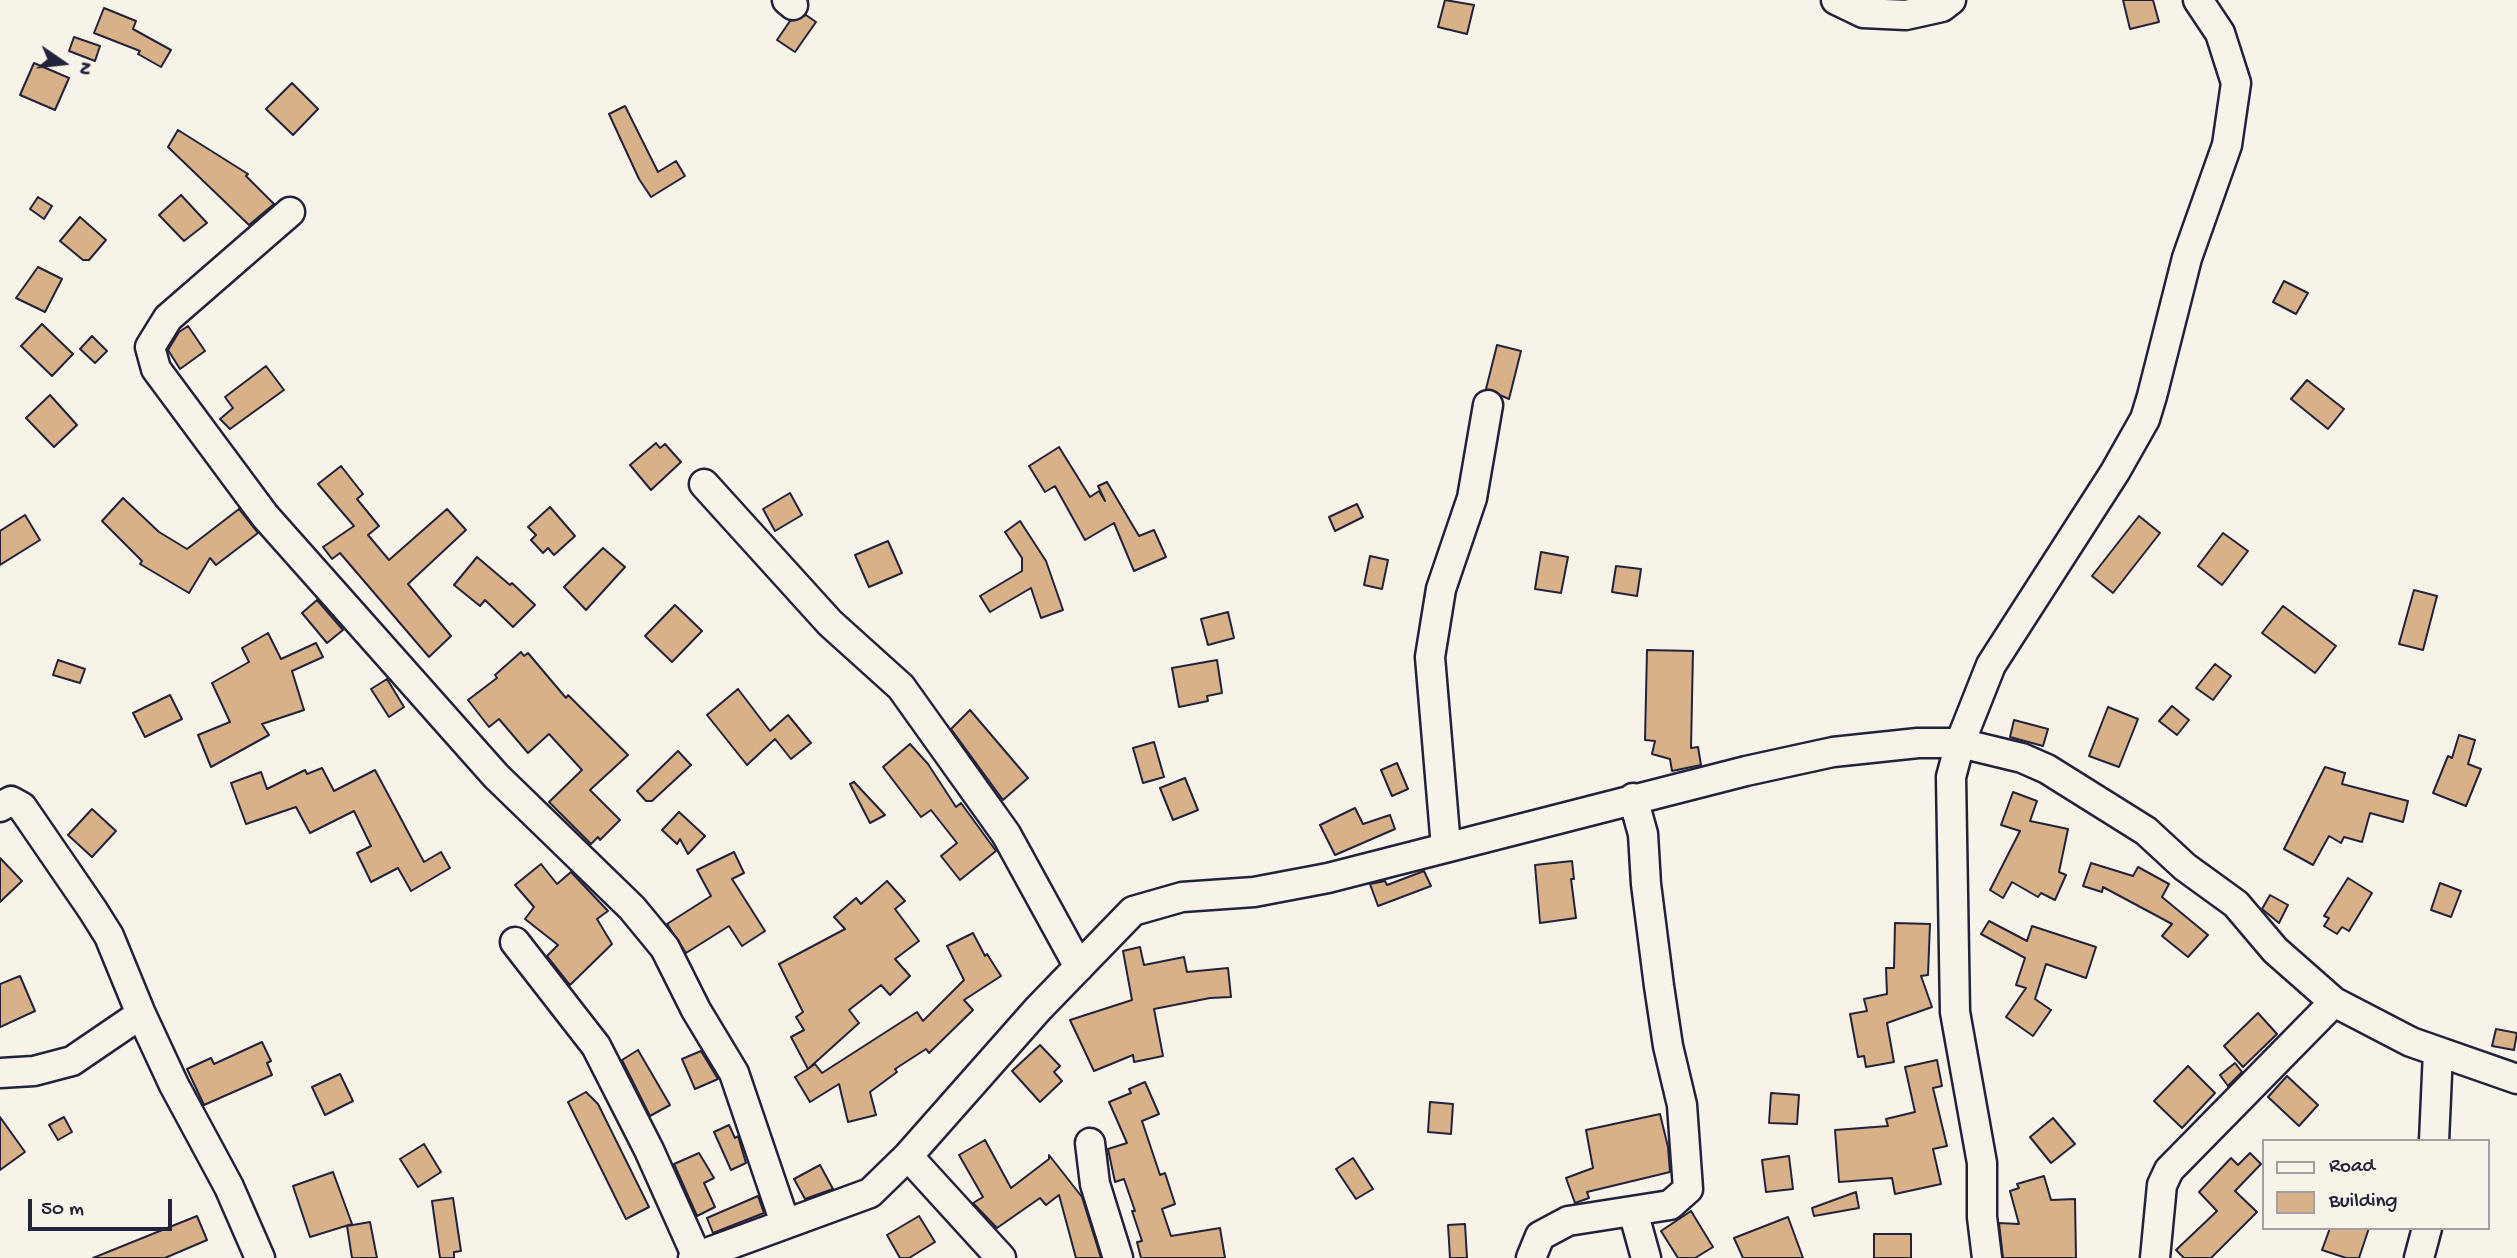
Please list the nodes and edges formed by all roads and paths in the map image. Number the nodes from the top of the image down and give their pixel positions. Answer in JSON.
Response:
{"nodes":[{"id":1,"x":1836,"y":0,"type":"edge"},
{"id":2,"x":1951,"y":0,"type":"edge"},
{"id":3,"x":2198,"y":0,"type":"edge"},
{"id":4,"x":290,"y":212,"type":"dead end"},
{"id":5,"x":1488,"y":405,"type":"dead end"},
{"id":6,"x":704,"y":484,"type":"dead end"},
{"id":7,"x":1960,"y":743,"type":"junction"},
{"id":8,"x":1633,"y":798,"type":"junction"},
{"id":9,"x":0,"y":807,"type":"edge"},
{"id":10,"x":1446,"y":847,"type":"junction"},
{"id":11,"x":515,"y":942,"type":"dead end"},
{"id":12,"x":1079,"y":967,"type":"junction"},
{"id":13,"x":2334,"y":1002,"type":"junction"},
{"id":14,"x":141,"y":1013,"type":"junction"},
{"id":15,"x":2438,"y":1052,"type":"junction"},
{"id":16,"x":0,"y":1073,"type":"edge"},
{"id":17,"x":2517,"y":1079,"type":"edge"},
{"id":18,"x":2434,"y":1139,"type":"edge"},
{"id":19,"x":1090,"y":1143,"type":"dead end"},
{"id":20,"x":908,"y":1156,"type":"junction"},
{"id":21,"x":1633,"y":1211,"type":"junction"},
{"id":22,"x":785,"y":1223,"type":"junction"},
{"id":23,"x":2426,"y":1230,"type":"edge"},
{"id":24,"x":260,"y":1258,"type":"edge"},
{"id":25,"x":695,"y":1258,"type":"edge"},
{"id":26,"x":1001,"y":1258,"type":"edge"},
{"id":27,"x":1118,"y":1258,"type":"edge"},
{"id":28,"x":1531,"y":1258,"type":"edge"},
{"id":29,"x":1646,"y":1258,"type":"edge"},
{"id":30,"x":1987,"y":1258,"type":"edge"},
{"id":31,"x":2155,"y":1258,"type":"edge"},
{"id":32,"x":2419,"y":1258,"type":"edge"}],
"edges":[{"from":1,"to":2,"type":"street"},
{"from":3,"to":7,"type":"street"},
{"from":4,"to":22,"type":"street"},
{"from":5,"to":10,"type":"street"},
{"from":6,"to":12,"type":"street"},
{"from":7,"to":8,"type":"street"},
{"from":7,"to":13,"type":"street"},
{"from":7,"to":30,"type":"street"},
{"from":8,"to":10,"type":"street"},
{"from":8,"to":21,"type":"street"},
{"from":9,"to":14,"type":"street"},
{"from":10,"to":12,"type":"street"},
{"from":11,"to":25,"type":"street"},
{"from":12,"to":20,"type":"street"},
{"from":13,"to":15,"type":"street"},
{"from":13,"to":31,"type":"street"},
{"from":14,"to":16,"type":"street"},
{"from":14,"to":24,"type":"street"},
{"from":15,"to":17,"type":"street"},
{"from":15,"to":18,"type":"street"},
{"from":19,"to":27,"type":"street"},
{"from":20,"to":22,"type":"street"},
{"from":20,"to":26,"type":"street"},
{"from":21,"to":28,"type":"street"},
{"from":21,"to":29,"type":"street"},
{"from":22,"to":25,"type":"street"},
{"from":23,"to":32,"type":"street"}]}
